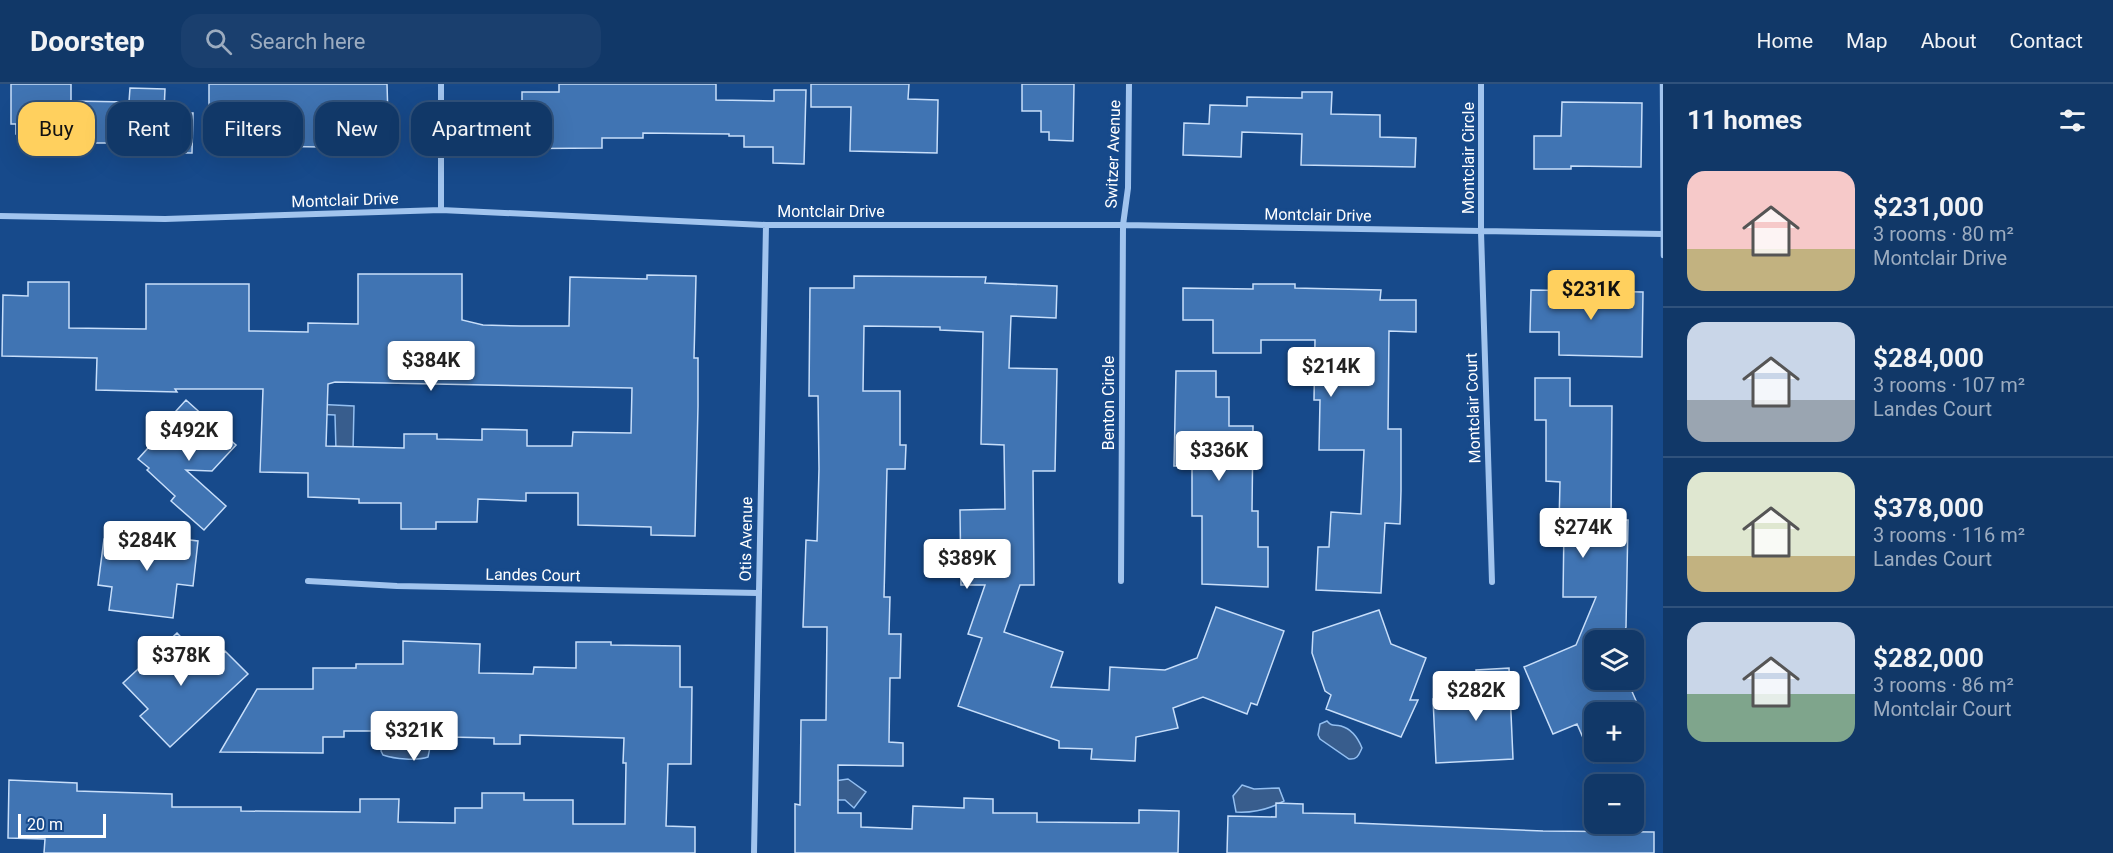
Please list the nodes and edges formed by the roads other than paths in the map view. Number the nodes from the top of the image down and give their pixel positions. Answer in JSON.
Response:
{"nodes":[{"id":1,"x":441,"y":84,"type":"edge"},
{"id":2,"x":1129,"y":84,"type":"edge"},
{"id":3,"x":1481,"y":84,"type":"edge"},
{"id":4,"x":1662,"y":84,"type":"edge"},
{"id":5,"x":441,"y":210,"type":"junction"},
{"id":6,"x":0,"y":216,"type":"edge"},
{"id":7,"x":766,"y":225,"type":"junction"},
{"id":8,"x":1123,"y":225,"type":"junction"},
{"id":9,"x":1481,"y":232,"type":"junction"},
{"id":10,"x":1663,"y":234,"type":"edge"},
{"id":11,"x":1663,"y":256,"type":"edge"},
{"id":12,"x":308,"y":581,"type":"dead end"},
{"id":13,"x":1121,"y":581,"type":"dead end"},
{"id":14,"x":1492,"y":582,"type":"dead end"},
{"id":15,"x":758,"y":593,"type":"junction"},
{"id":16,"x":754,"y":853,"type":"edge"}],
"edges":[{"from":1,"to":5,"type":"street"},
{"from":2,"to":8,"type":"street","name":"Switzer Avenue"},
{"from":3,"to":9,"type":"street","name":"Montclair Circle"},
{"from":4,"to":10,"type":"lane"},
{"from":5,"to":6,"type":"street","name":"Montclair Drive"},
{"from":5,"to":7,"type":"street","name":"Montclair Drive"},
{"from":7,"to":8,"type":"street","name":"Montclair Drive"},
{"from":7,"to":15,"type":"street","name":"Otis Avenue"},
{"from":8,"to":9,"type":"street","name":"Montclair Drive"},
{"from":8,"to":13,"type":"street","name":"Benton Circle"},
{"from":9,"to":10,"type":"street","name":"Montclair Drive"},
{"from":9,"to":14,"type":"street","name":"Montclair Court"},
{"from":10,"to":11,"type":"lane"},
{"from":12,"to":15,"type":"street","name":"Landes Court"},
{"from":15,"to":16,"type":"street","name":"Otis Avenue"}]}
